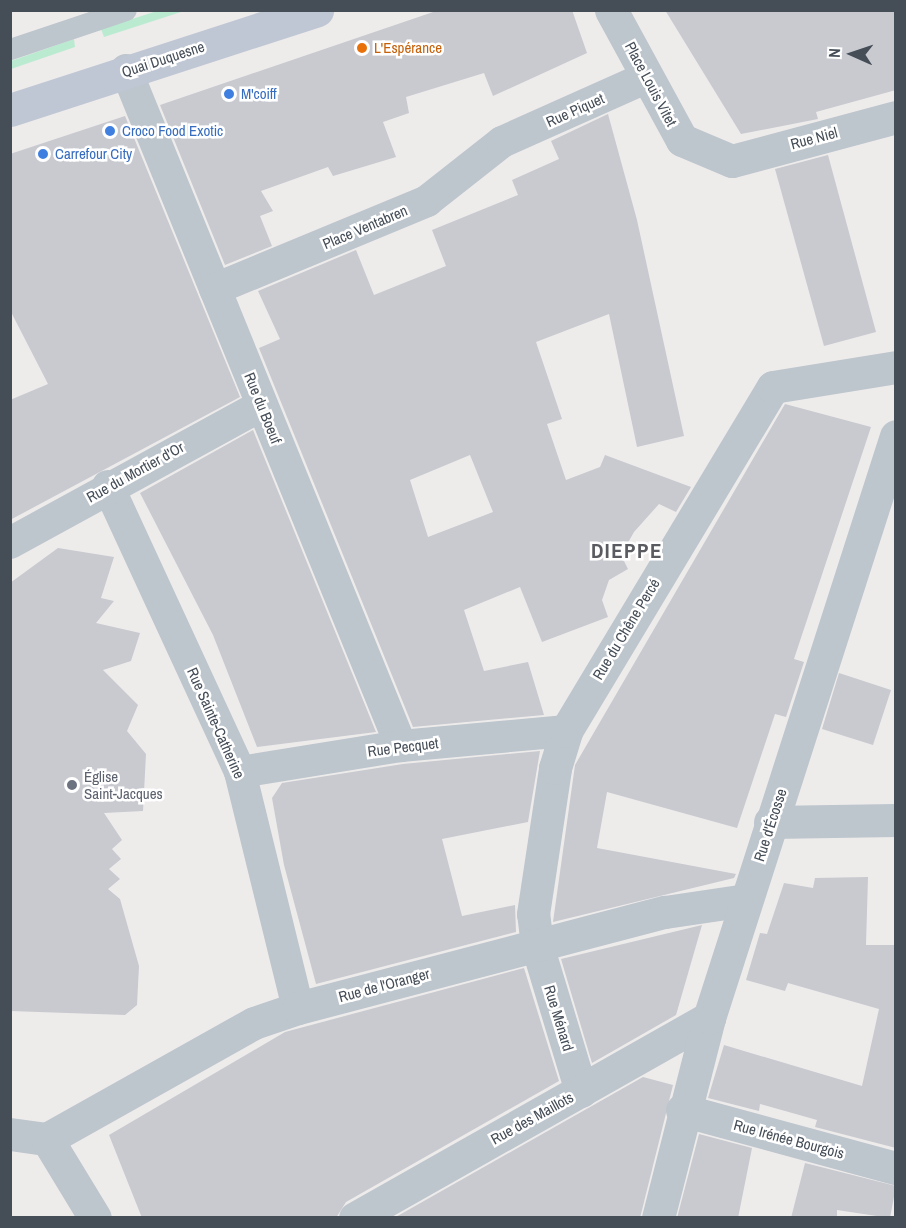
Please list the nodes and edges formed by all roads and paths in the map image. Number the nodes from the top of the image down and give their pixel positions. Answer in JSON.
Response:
{"nodes":[{"id":1,"x":126,"y":10,"type":"edge"},
{"id":2,"x":255,"y":10,"type":"edge"},
{"id":3,"x":317,"y":10,"type":"edge"},
{"id":4,"x":611,"y":10,"type":"edge"},
{"id":5,"x":10,"y":49,"type":"edge"},
{"id":6,"x":126,"y":70,"type":"junction"},
{"id":7,"x":647,"y":77,"type":"junction"},
{"id":8,"x":10,"y":92,"type":"edge"},
{"id":9,"x":10,"y":110,"type":"edge"},
{"id":10,"x":896,"y":117,"type":"edge"},
{"id":11,"x":502,"y":142,"type":"joint"},
{"id":12,"x":732,"y":161,"type":"joint"},
{"id":13,"x":215,"y":289,"type":"junction"},
{"id":14,"x":896,"y":368,"type":"edge"},
{"id":15,"x":262,"y":405,"type":"junction"},
{"id":16,"x":896,"y":436,"type":"edge"},
{"id":17,"x":108,"y":486,"type":"junction"},
{"id":18,"x":10,"y":543,"type":"edge"},
{"id":19,"x":567,"y":730,"type":"junction"},
{"id":20,"x":401,"y":746,"type":"junction"},
{"id":21,"x":240,"y":772,"type":"junction"},
{"id":22,"x":896,"y":820,"type":"edge"},
{"id":23,"x":770,"y":822,"type":"junction"},
{"id":24,"x":746,"y":900,"type":"junction"},
{"id":25,"x":537,"y":945,"type":"junction"},
{"id":26,"x":298,"y":1008,"type":"junction"},
{"id":27,"x":710,"y":1017,"type":"junction"},
{"id":28,"x":581,"y":1091,"type":"junction"},
{"id":29,"x":682,"y":1110,"type":"junction"},
{"id":30,"x":10,"y":1134,"type":"edge"},
{"id":31,"x":47,"y":1139,"type":"junction"},
{"id":32,"x":896,"y":1168,"type":"edge"},
{"id":33,"x":95,"y":1218,"type":"edge"},
{"id":34,"x":355,"y":1218,"type":"edge"},
{"id":35,"x":658,"y":1218,"type":"edge"}],
"edges":[{"from":1,"to":5,"type":"lane"},
{"from":2,"to":8,"type":"main road","name":"Quai Duquesne"},
{"from":3,"to":6,"type":"main road","name":"Quai Duquesne"},
{"from":4,"to":7,"type":"street","name":"Place Louis Vitet"},
{"from":6,"to":9,"type":"main road","name":"Quai Duquesne"},
{"from":6,"to":13,"type":"street","name":"Rue du Boeuf"},
{"from":7,"to":11,"type":"street","name":"Rue Piquet"},
{"from":7,"to":12,"type":"street","name":"Place Louis Vitet"},
{"from":10,"to":12,"type":"street","name":"Rue Niel"},
{"from":11,"to":13,"type":"street","name":"Place Ventabren"},
{"from":13,"to":15,"type":"street","name":"Rue du Boeuf"},
{"from":14,"to":19,"type":"street","name":"Rue du Chêne Percé"},
{"from":15,"to":17,"type":"street","name":"Rue du Mortier d'Or"},
{"from":15,"to":20,"type":"street","name":"Rue du Boeuf"},
{"from":16,"to":23,"type":"street","name":"Rue d'Écosse"},
{"from":17,"to":18,"type":"street","name":"Rue du Mortier d'Or"},
{"from":17,"to":21,"type":"street","name":"Rue Sainte-Catherine"},
{"from":19,"to":20,"type":"street","name":"Rue Pecquet"},
{"from":19,"to":25,"type":"street","name":"Rue du Chêne Percé"},
{"from":20,"to":21,"type":"street","name":"Rue Pecquet"},
{"from":21,"to":26,"type":"street","name":"Rue Sainte-Catherine"},
{"from":22,"to":23,"type":"street"},
{"from":23,"to":24,"type":"street","name":"Rue d'Écosse"},
{"from":24,"to":25,"type":"street","name":"Rue de l'Oranger"},
{"from":24,"to":27,"type":"street","name":"Rue d'Écosse"},
{"from":25,"to":26,"type":"street","name":"Rue de l'Oranger"},
{"from":25,"to":28,"type":"street","name":"Rue Ménard"},
{"from":26,"to":31,"type":"street","name":"Rue de l'Oranger"},
{"from":27,"to":28,"type":"street","name":"Rue des Maillots"},
{"from":27,"to":29,"type":"street","name":"Rue d'Écosse"},
{"from":28,"to":34,"type":"street","name":"Rue des Maillots"},
{"from":29,"to":32,"type":"street","name":"Rue Irénée Bourgois"},
{"from":29,"to":35,"type":"street","name":"Rue d'Écosse"},
{"from":30,"to":31,"type":"street"},
{"from":31,"to":33,"type":"street"}]}
